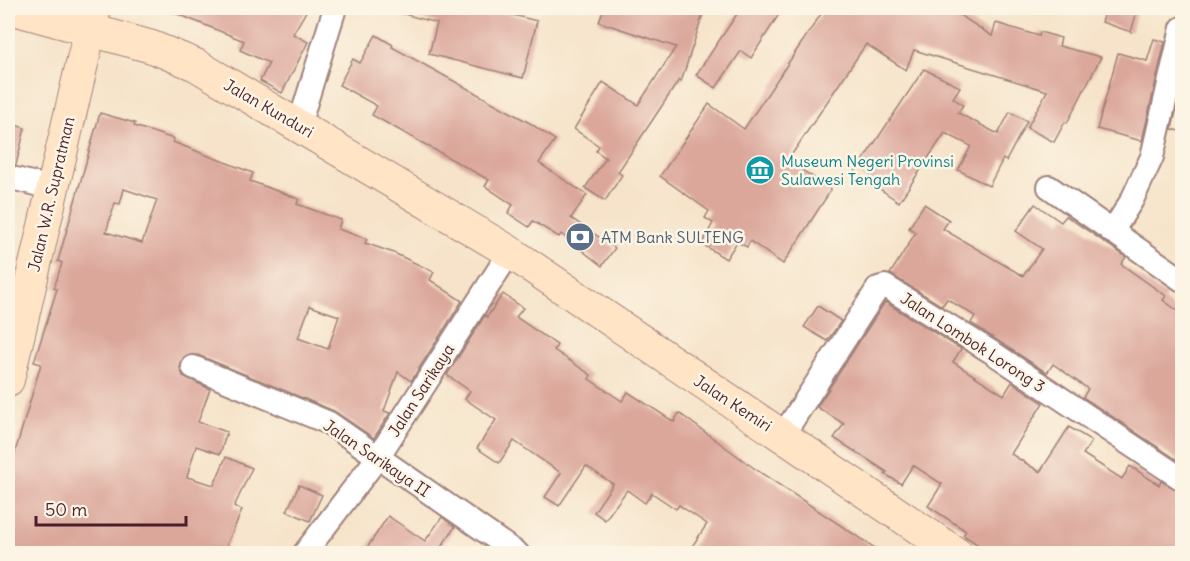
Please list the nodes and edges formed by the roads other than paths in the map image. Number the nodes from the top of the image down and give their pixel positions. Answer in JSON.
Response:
{"nodes":[{"id":1,"x":10,"y":8,"type":"edge"},
{"id":2,"x":335,"y":8,"type":"edge"},
{"id":3,"x":93,"y":18,"type":"edge"},
{"id":4,"x":1182,"y":28,"type":"edge"},
{"id":5,"x":299,"y":125,"type":"junction"},
{"id":6,"x":8,"y":177,"type":"edge"},
{"id":7,"x":1049,"y":187,"type":"dead end"},
{"id":8,"x":51,"y":188,"type":"junction"},
{"id":9,"x":1112,"y":231,"type":"junction"},
{"id":10,"x":510,"y":252,"type":"junction"},
{"id":11,"x":1182,"y":280,"type":"edge"},
{"id":12,"x":193,"y":368,"type":"dead end"},
{"id":13,"x":8,"y":380,"type":"edge"},
{"id":14,"x":783,"y":435,"type":"junction"},
{"id":15,"x":378,"y":457,"type":"junction"},
{"id":16,"x":1182,"y":479,"type":"edge"},
{"id":17,"x":304,"y":554,"type":"edge"},
{"id":18,"x":518,"y":554,"type":"edge"},
{"id":19,"x":957,"y":554,"type":"edge"}],
"edges":[{"from":1,"to":3,"type":"street","name":"Jalan Kunduri"},
{"from":2,"to":5,"type":"street"},
{"from":3,"to":5,"type":"street","name":"Jalan Kunduri"},
{"from":3,"to":8,"type":"street","name":"Jalan W.R. Supratman"},
{"from":4,"to":9,"type":"street"},
{"from":5,"to":10,"type":"street","name":"Jalan Kunduri"},
{"from":6,"to":8,"type":"street"},
{"from":7,"to":9,"type":"street"},
{"from":8,"to":13,"type":"street","name":"Jalan W.R. Supratman"},
{"from":9,"to":11,"type":"street"},
{"from":10,"to":14,"type":"street","name":"Jalan Kemiri"},
{"from":10,"to":15,"type":"street","name":"Jalan Sarikaya"},
{"from":12,"to":15,"type":"street","name":"Jalan Sarikaya II"},
{"from":14,"to":16,"type":"street","name":"Jalan Lombok Lorong 3"},
{"from":14,"to":19,"type":"street","name":"Jalan Kemiri"},
{"from":15,"to":17,"type":"street","name":"Jalan Sarikaya"},
{"from":15,"to":18,"type":"street","name":"Jalan Sarikaya II"}]}
